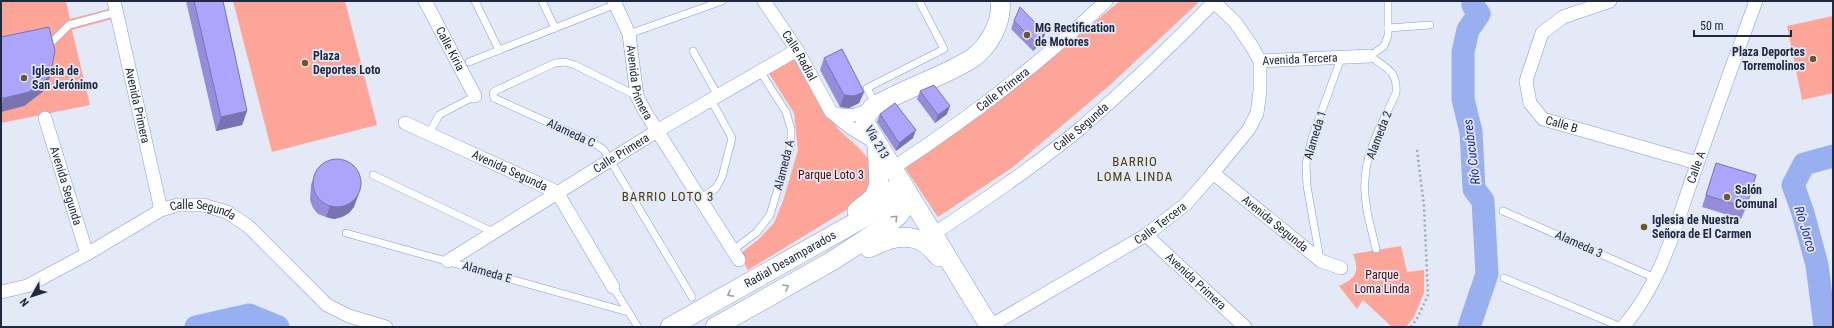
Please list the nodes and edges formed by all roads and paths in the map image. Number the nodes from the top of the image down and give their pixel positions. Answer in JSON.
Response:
{"nodes":[{"id":1,"x":425,"y":1,"type":"edge"},
{"id":2,"x":475,"y":1,"type":"edge"},
{"id":3,"x":542,"y":1,"type":"edge"},
{"id":4,"x":722,"y":1,"type":"edge"},
{"id":5,"x":764,"y":1,"type":"edge"},
{"id":6,"x":919,"y":1,"type":"edge"},
{"id":7,"x":1000,"y":1,"type":"edge"},
{"id":8,"x":1106,"y":1,"type":"edge"},
{"id":9,"x":1214,"y":1,"type":"edge"},
{"id":10,"x":1388,"y":1,"type":"edge"},
{"id":11,"x":1610,"y":1,"type":"edge"},
{"id":12,"x":1756,"y":1,"type":"edge"},
{"id":13,"x":615,"y":3,"type":"edge"},
{"id":14,"x":116,"y":7,"type":"edge"},
{"id":15,"x":1430,"y":25,"type":"dead end"},
{"id":16,"x":555,"y":28,"type":"junction"},
{"id":17,"x":1388,"y":28,"type":"junction"},
{"id":18,"x":629,"y":34,"type":"junction"},
{"id":19,"x":51,"y":44,"type":"edge"},
{"id":20,"x":499,"y":50,"type":"junction"},
{"id":21,"x":797,"y":50,"type":"junction"},
{"id":22,"x":693,"y":51,"type":"dead end"},
{"id":23,"x":1370,"y":56,"type":"junction"},
{"id":24,"x":1341,"y":58,"type":"junction"},
{"id":25,"x":1260,"y":61,"type":"junction"},
{"id":26,"x":469,"y":62,"type":"dead end"},
{"id":27,"x":760,"y":71,"type":"junction"},
{"id":28,"x":476,"y":96,"type":"joint"},
{"id":29,"x":638,"y":96,"type":"junction"},
{"id":30,"x":715,"y":98,"type":"junction"},
{"id":31,"x":874,"y":107,"type":"junction"},
{"id":32,"x":832,"y":112,"type":"junction"},
{"id":33,"x":45,"y":118,"type":"dead end"},
{"id":34,"x":405,"y":123,"type":"dead end"},
{"id":35,"x":658,"y":131,"type":"junction"},
{"id":36,"x":429,"y":134,"type":"junction"},
{"id":37,"x":876,"y":144,"type":"junction"},
{"id":38,"x":1417,"y":150,"type":"dead end"},
{"id":39,"x":611,"y":160,"type":"junction"},
{"id":40,"x":1697,"y":163,"type":"junction"},
{"id":41,"x":1213,"y":173,"type":"junction"},
{"id":42,"x":373,"y":175,"type":"dead end"},
{"id":43,"x":901,"y":182,"type":"junction"},
{"id":44,"x":557,"y":192,"type":"junction"},
{"id":45,"x":700,"y":199,"type":"junction"},
{"id":46,"x":161,"y":210,"type":"junction"},
{"id":47,"x":1503,"y":211,"type":"dead end"},
{"id":48,"x":493,"y":232,"type":"junction"},
{"id":49,"x":346,"y":234,"type":"dead end"},
{"id":50,"x":932,"y":235,"type":"junction"},
{"id":51,"x":1146,"y":235,"type":"junction"},
{"id":52,"x":890,"y":239,"type":"junction"},
{"id":53,"x":824,"y":240,"type":"junction"},
{"id":54,"x":1376,"y":249,"type":"dead end"},
{"id":55,"x":87,"y":254,"type":"junction"},
{"id":56,"x":736,"y":255,"type":"joint"},
{"id":57,"x":448,"y":261,"type":"junction"},
{"id":58,"x":832,"y":261,"type":"junction"},
{"id":59,"x":1321,"y":261,"type":"junction"},
{"id":60,"x":1341,"y":268,"type":"dead end"},
{"id":61,"x":961,"y":278,"type":"junction"},
{"id":62,"x":1504,"y":278,"type":"dead end"},
{"id":63,"x":1656,"y":278,"type":"junction"},
{"id":64,"x":613,"y":287,"type":"joint"},
{"id":65,"x":1,"y":292,"type":"edge"},
{"id":66,"x":692,"y":297,"type":"dead end"},
{"id":67,"x":628,"y":312,"type":"junction"},
{"id":68,"x":386,"y":327,"type":"edge"},
{"id":69,"x":638,"y":327,"type":"edge"},
{"id":70,"x":670,"y":327,"type":"edge"},
{"id":71,"x":715,"y":327,"type":"edge"},
{"id":72,"x":990,"y":327,"type":"edge"},
{"id":73,"x":1246,"y":327,"type":"edge"},
{"id":74,"x":1411,"y":327,"type":"edge"},
{"id":75,"x":1622,"y":327,"type":"edge"}],
"edges":[{"from":1,"to":28,"type":"street","name":"Calle Kiria"},
{"from":2,"to":20,"type":"lane"},
{"from":3,"to":16,"type":"lane"},
{"from":4,"to":18,"type":"lane"},
{"from":5,"to":21,"type":"street","name":"Calle Radial"},
{"from":6,"to":31,"type":"lane"},
{"from":7,"to":31,"type":"main road","name":"Vía 213"},
{"from":8,"to":43,"type":"street","name":"Calle Primera"},
{"from":9,"to":25,"type":"street","name":"Avenida Tercera"},
{"from":9,"to":50,"type":"street","name":"Calle Segunda"},
{"from":10,"to":17,"type":"lane"},
{"from":11,"to":40,"type":"street","name":"Calle B"},
{"from":12,"to":40,"type":"street","name":"Calle A"},
{"from":13,"to":16,"type":"lane"},
{"from":13,"to":18,"type":"street","name":"Avenida Primera"},
{"from":14,"to":19,"type":"lane"},
{"from":14,"to":46,"type":"street","name":"Avenida Primera"},
{"from":15,"to":17,"type":"lane"},
{"from":16,"to":20,"type":"lane"},
{"from":17,"to":23,"type":"lane"},
{"from":18,"to":29,"type":"street","name":"Avenida Primera"},
{"from":20,"to":26,"type":"lane"},
{"from":21,"to":27,"type":"street","name":"Calle Primera"},
{"from":21,"to":32,"type":"street","name":"Calle Radial"},
{"from":22,"to":30,"type":"lane"},
{"from":23,"to":24,"type":"street","name":"Avenida Tercera"},
{"from":23,"to":54,"type":"lane","name":"Alameda 2"},
{"from":24,"to":25,"type":"street","name":"Avenida Tercera"},
{"from":24,"to":59,"type":"lane","name":"Alameda 1"},
{"from":25,"to":41,"type":"street","name":"Calle Tercera"},
{"from":27,"to":30,"type":"street","name":"Calle Primera"},
{"from":27,"to":56,"type":"lane","name":"Alameda A"},
{"from":28,"to":36,"type":"lane"},
{"from":29,"to":35,"type":"street","name":"Avenida Primera"},
{"from":29,"to":39,"type":"lane","name":"Alameda C"},
{"from":30,"to":35,"type":"street","name":"Calle Primera"},
{"from":30,"to":45,"type":"lane"},
{"from":31,"to":32,"type":"street"},
{"from":31,"to":37,"type":"main road","name":"Vía 213"},
{"from":32,"to":37,"type":"street","name":"Calle Radial"},
{"from":33,"to":55,"type":"street","name":"Avenida Segunda"},
{"from":34,"to":36,"type":"street","name":"Avenida Segunda"},
{"from":35,"to":39,"type":"street","name":"Calle Primera"},
{"from":35,"to":45,"type":"street","name":"Avenida Primera"},
{"from":36,"to":44,"type":"street","name":"Avenida Segunda"},
{"from":37,"to":43,"type":"main road","name":"Vía 213"},
{"from":37,"to":53,"type":"main road"},
{"from":38,"to":74,"type":"path"},
{"from":39,"to":44,"type":"street","name":"Calle Primera"},
{"from":39,"to":66,"type":"lane","name":"Alameda C"},
{"from":40,"to":63,"type":"street","name":"Calle A"},
{"from":41,"to":51,"type":"street","name":"Calle Tercera"},
{"from":41,"to":59,"type":"street","name":"Avenida Segunda"},
{"from":42,"to":48,"type":"lane"},
{"from":43,"to":50,"type":"main road","name":"Vía 213"},
{"from":43,"to":53,"type":"main road","name":"Radial Desamparados"},
{"from":58,"to":43,"type":"main road","name":"Radial Desamparados","one_way":true},
{"from":44,"to":48,"type":"street","name":"Calle Primera"},
{"from":44,"to":64,"type":"street","name":"Avenida Segunda"},
{"from":45,"to":56,"type":"street","name":"Avenida Primera"},
{"from":46,"to":55,"type":"street","name":"Calle Segunda"},
{"from":46,"to":68,"type":"street","name":"Calle Segunda"},
{"from":47,"to":63,"type":"lane","name":"Alameda 3"},
{"from":48,"to":57,"type":"street","name":"Calle Primera"},
{"from":49,"to":57,"type":"lane","name":"Alameda E"},
{"from":50,"to":52,"type":"main road"},
{"from":50,"to":61,"type":"main road","name":"Vía 213"},
{"from":51,"to":72,"type":"street","name":"Calle Tercera"},
{"from":51,"to":73,"type":"street","name":"Avenida Primera"},
{"from":52,"to":58,"type":"main road"},
{"from":52,"to":61,"type":"main road"},
{"from":53,"to":70,"type":"main road","name":"Radial Desamparados","one_way":true},
{"from":55,"to":65,"type":"street","name":"Calle Segunda"},
{"from":57,"to":67,"type":"lane","name":"Alameda E"},
{"from":71,"to":58,"type":"main road","name":"Radial Desamparados","one_way":true},
{"from":59,"to":60,"type":"street","name":"Avenida Segunda"},
{"from":61,"to":72,"type":"main road","name":"Vía 213"},
{"from":62,"to":75,"type":"lane"},
{"from":63,"to":75,"type":"street","name":"Calle A"},
{"from":64,"to":67,"type":"lane"},
{"from":67,"to":69,"type":"lane"}]}
